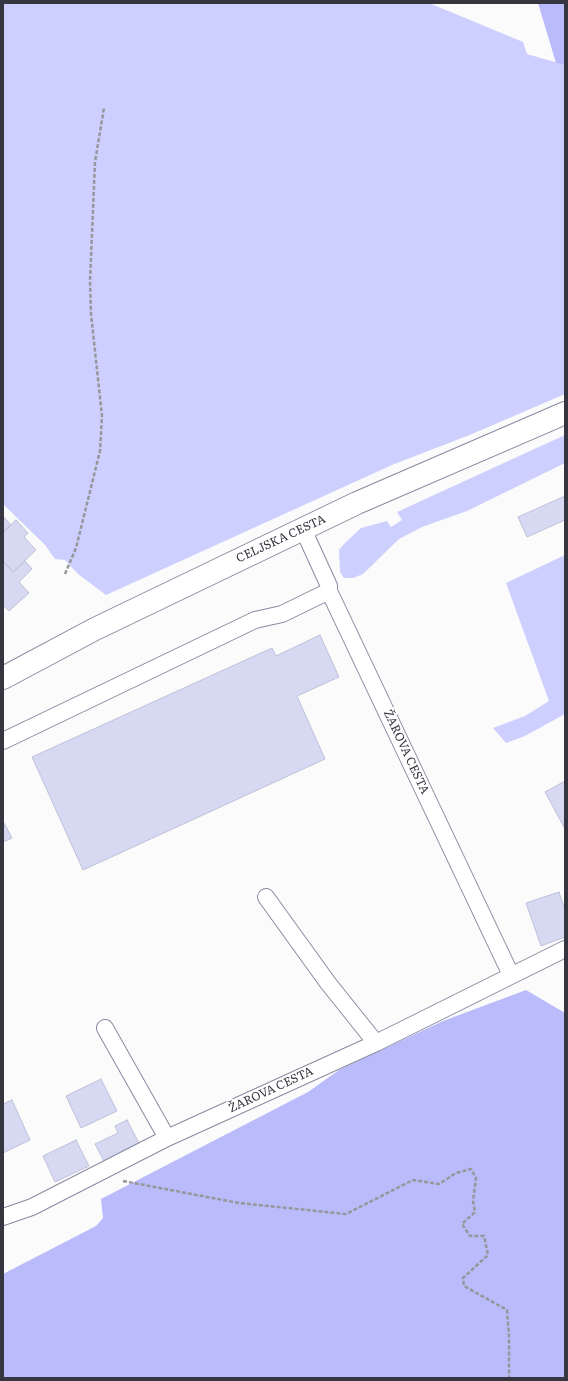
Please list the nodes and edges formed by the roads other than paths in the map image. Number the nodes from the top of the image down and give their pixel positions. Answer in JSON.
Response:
{"nodes":[{"id":1,"x":565,"y":412,"type":"edge"},
{"id":2,"x":303,"y":529,"type":"junction"},
{"id":3,"x":329,"y":591,"type":"junction"},
{"id":4,"x":3,"y":678,"type":"edge"},
{"id":5,"x":3,"y":741,"type":"edge"},
{"id":6,"x":266,"y":897,"type":"dead end"},
{"id":7,"x":565,"y":949,"type":"edge"},
{"id":8,"x":511,"y":975,"type":"junction"},
{"id":9,"x":105,"y":1028,"type":"dead end"},
{"id":10,"x":376,"y":1043,"type":"junction"},
{"id":11,"x":167,"y":1138,"type":"junction"},
{"id":12,"x":3,"y":1217,"type":"edge"}],
"edges":[{"from":1,"to":2,"type":"main road","name":"CELJSKA CESTA"},
{"from":2,"to":3,"type":"street","name":"ŽAROVA CESTA"},
{"from":2,"to":4,"type":"main road","name":"CELJSKA CESTA"},
{"from":3,"to":5,"type":"street"},
{"from":3,"to":8,"type":"street","name":"ŽAROVA CESTA"},
{"from":6,"to":10,"type":"street"},
{"from":7,"to":8,"type":"street","name":"ŽAROVA CESTA"},
{"from":8,"to":10,"type":"street","name":"ŽAROVA CESTA"},
{"from":9,"to":11,"type":"street"},
{"from":10,"to":11,"type":"street","name":"ŽAROVA CESTA"},
{"from":11,"to":12,"type":"street","name":"ŽAROVA CESTA"}]}
